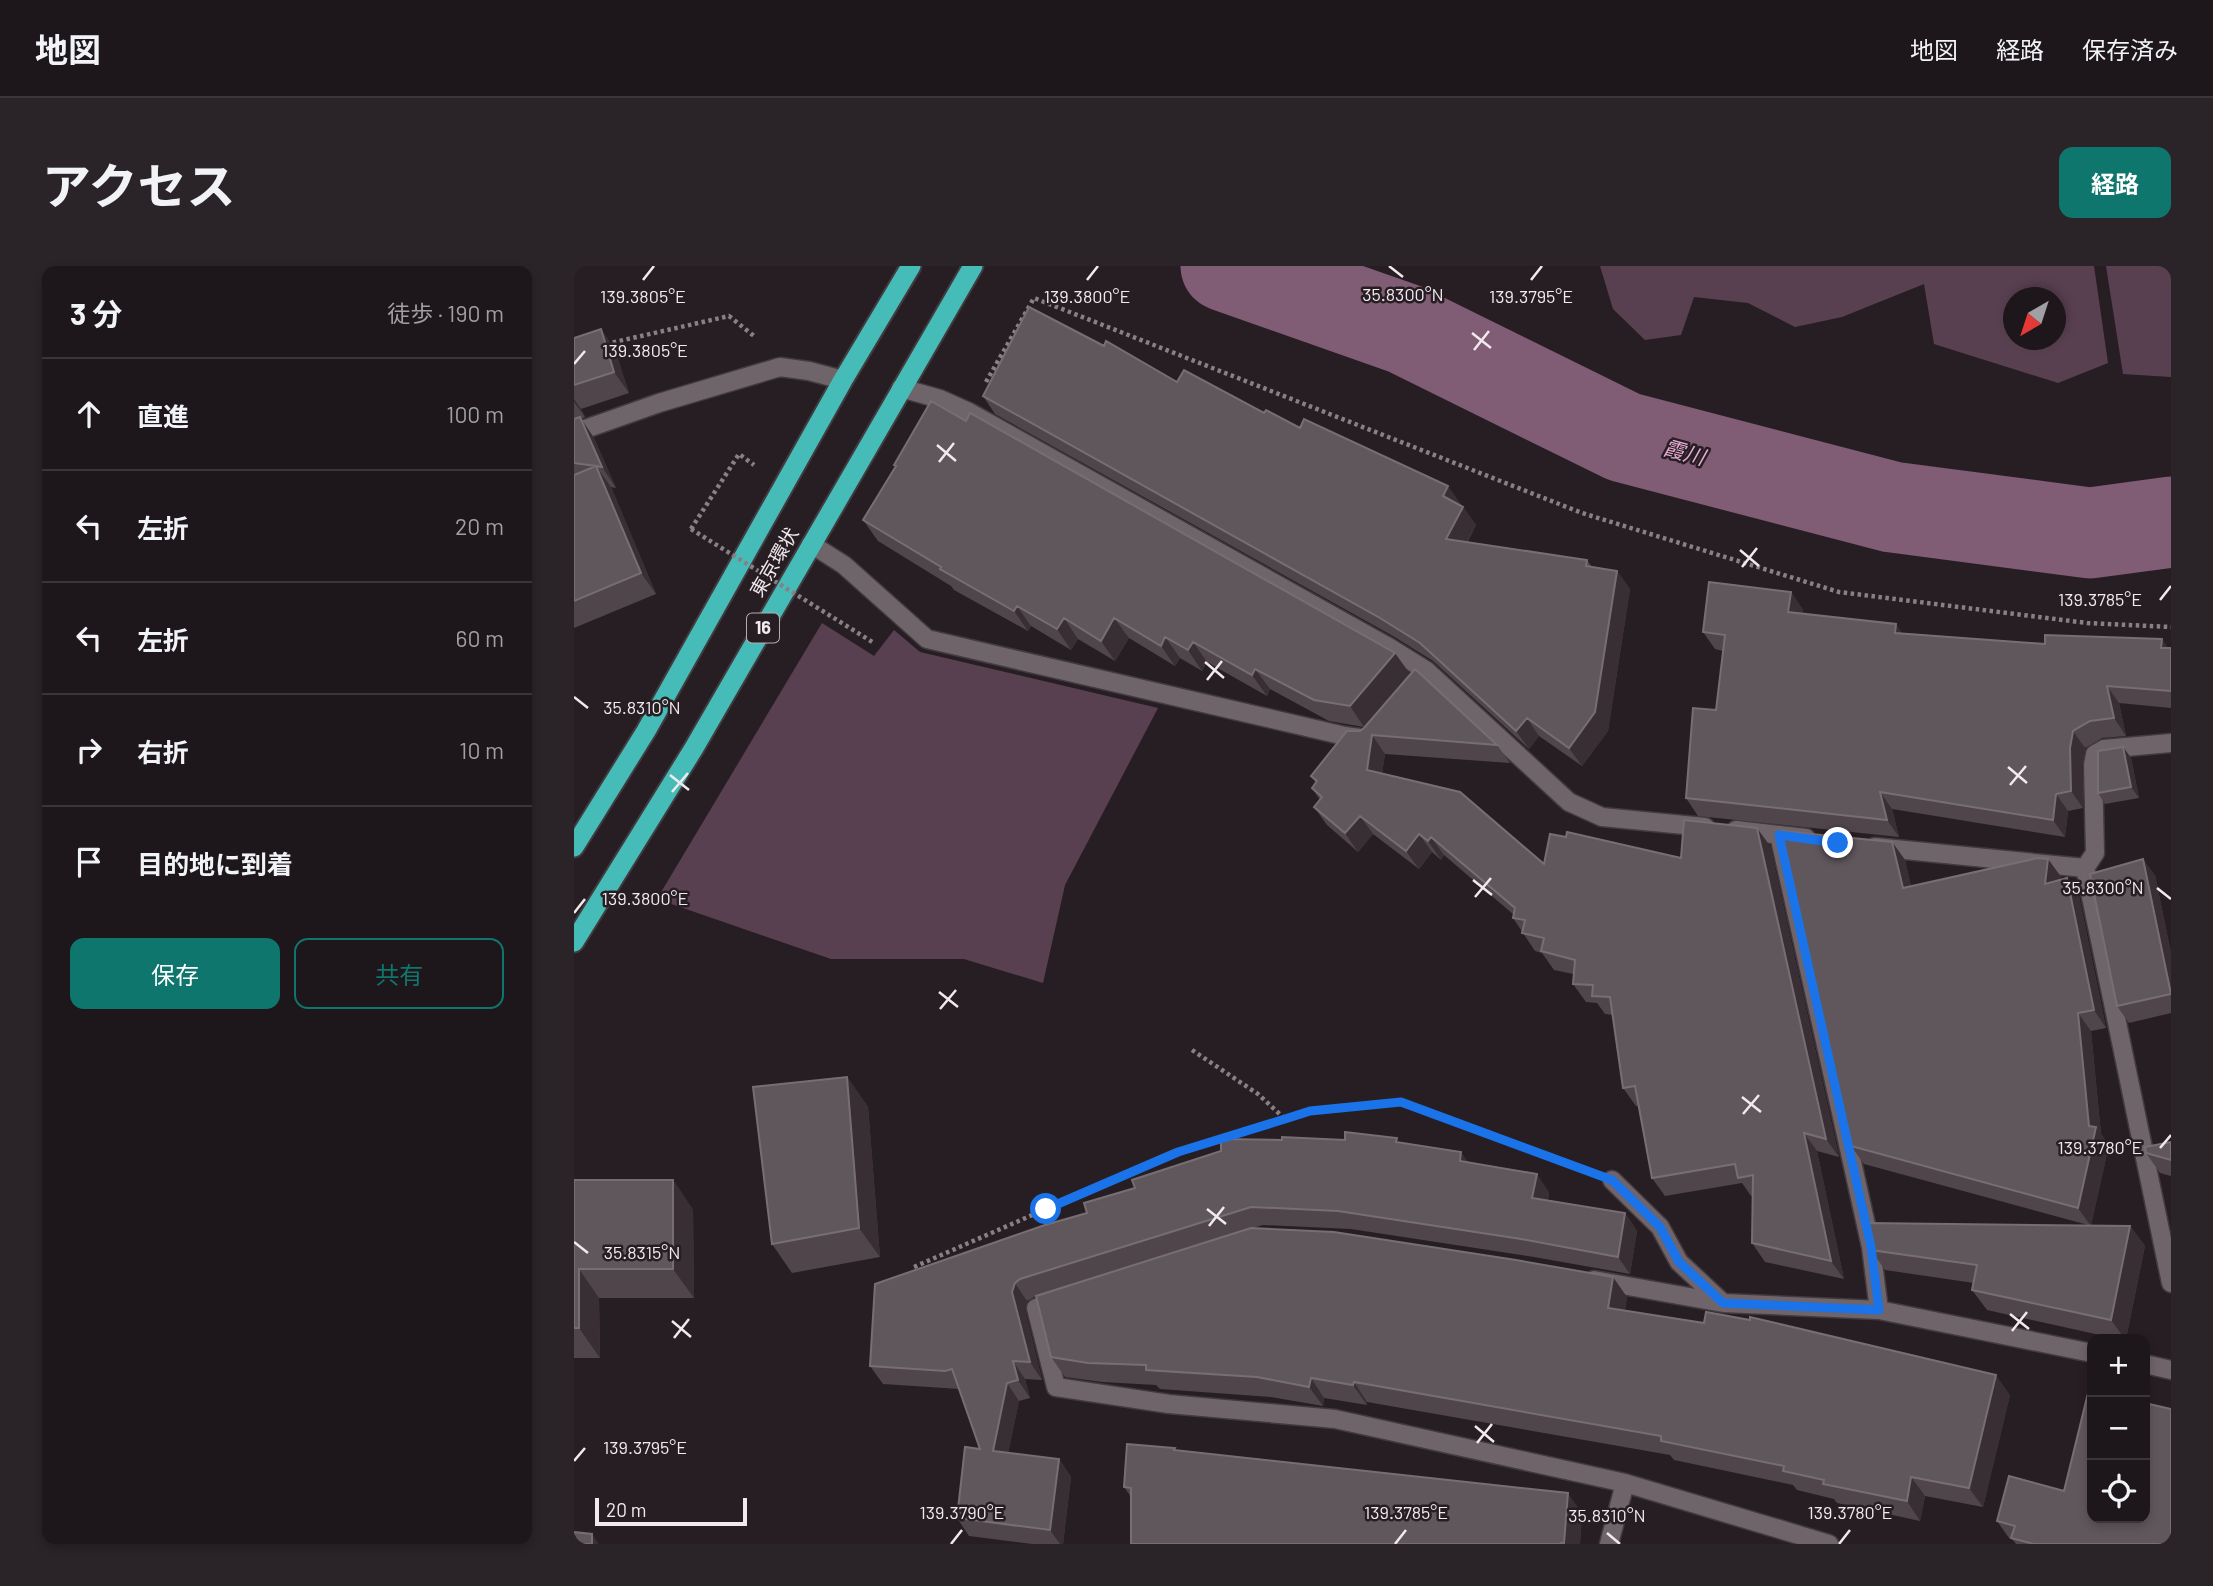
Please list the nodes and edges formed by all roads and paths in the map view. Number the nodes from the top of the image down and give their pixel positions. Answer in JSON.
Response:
{"nodes":[{"id":1,"x":911,"y":266,"type":"edge"},
{"id":2,"x":973,"y":266,"type":"edge"},
{"id":3,"x":758,"y":340,"type":"dead end"},
{"id":4,"x":600,"y":345,"type":"edge"},
{"id":5,"x":843,"y":380,"type":"junction"},
{"id":6,"x":901,"y":388,"type":"junction"},
{"id":7,"x":969,"y":412,"type":"junction"},
{"id":8,"x":574,"y":433,"type":"edge"},
{"id":9,"x":754,"y":465,"type":"dead end"},
{"id":10,"x":811,"y":544,"type":"junction"},
{"id":11,"x":2171,"y":627,"type":"edge"},
{"id":12,"x":874,"y":643,"type":"dead end"},
{"id":13,"x":1377,"y":729,"type":"edge"},
{"id":14,"x":2171,"y":743,"type":"edge"},
{"id":15,"x":1779,"y":835,"type":"junction"},
{"id":16,"x":1826,"y":841,"type":"edge"},
{"id":17,"x":1852,"y":844,"type":"edge"},
{"id":18,"x":574,"y":847,"type":"edge"},
{"id":19,"x":2085,"y":868,"type":"junction"},
{"id":20,"x":574,"y":942,"type":"edge"},
{"id":21,"x":1192,"y":1050,"type":"dead end"},
{"id":22,"x":1285,"y":1119,"type":"junction"},
{"id":23,"x":1612,"y":1180,"type":"joint"},
{"id":24,"x":914,"y":1268,"type":"edge"},
{"id":25,"x":1573,"y":1276,"type":"edge"},
{"id":26,"x":2171,"y":1283,"type":"edge"},
{"id":27,"x":1073,"y":1296,"type":"edge"},
{"id":28,"x":1723,"y":1303,"type":"junction"},
{"id":29,"x":1879,"y":1310,"type":"junction"},
{"id":30,"x":2087,"y":1352,"type":"edge"},
{"id":31,"x":2150,"y":1365,"type":"edge"},
{"id":32,"x":2171,"y":1370,"type":"edge"},
{"id":33,"x":1625,"y":1483,"type":"junction"},
{"id":34,"x":1810,"y":1541,"type":"edge"},
{"id":35,"x":1609,"y":1544,"type":"edge"},
{"id":36,"x":1829,"y":1544,"type":"edge"}],
"edges":[{"from":1,"to":5,"type":"highway","name":"東京環状"},
{"from":2,"to":6,"type":"highway","name":"東京環状","number":"16"},
{"from":3,"to":4,"type":"path"},
{"from":5,"to":8,"type":"street"},
{"from":5,"to":18,"type":"highway","name":"東京環状"},
{"from":6,"to":7,"type":"street"},
{"from":6,"to":10,"type":"highway","name":"東京環状","number":"16"},
{"from":7,"to":11,"type":"path"},
{"from":7,"to":15,"type":"street"},
{"from":9,"to":12,"type":"path","bridge":true},
{"from":10,"to":13,"type":"street"},
{"from":10,"to":20,"type":"highway","name":"東京環状","number":"16"},
{"from":14,"to":19,"type":"street"},
{"from":15,"to":16,"type":"street"},
{"from":15,"to":29,"type":"street"},
{"from":17,"to":19,"type":"street"},
{"from":19,"to":26,"type":"street"},
{"from":21,"to":22,"type":"path"},
{"from":22,"to":23,"type":"path"},
{"from":22,"to":24,"type":"path"},
{"from":23,"to":28,"type":"street"},
{"from":25,"to":28,"type":"street"},
{"from":27,"to":33,"type":"street"},
{"from":28,"to":29,"type":"street"},
{"from":29,"to":30,"type":"street"},
{"from":31,"to":32,"type":"street"},
{"from":33,"to":34,"type":"street"},
{"from":33,"to":35,"type":"street"},
{"from":34,"to":36,"type":"street"}]}
